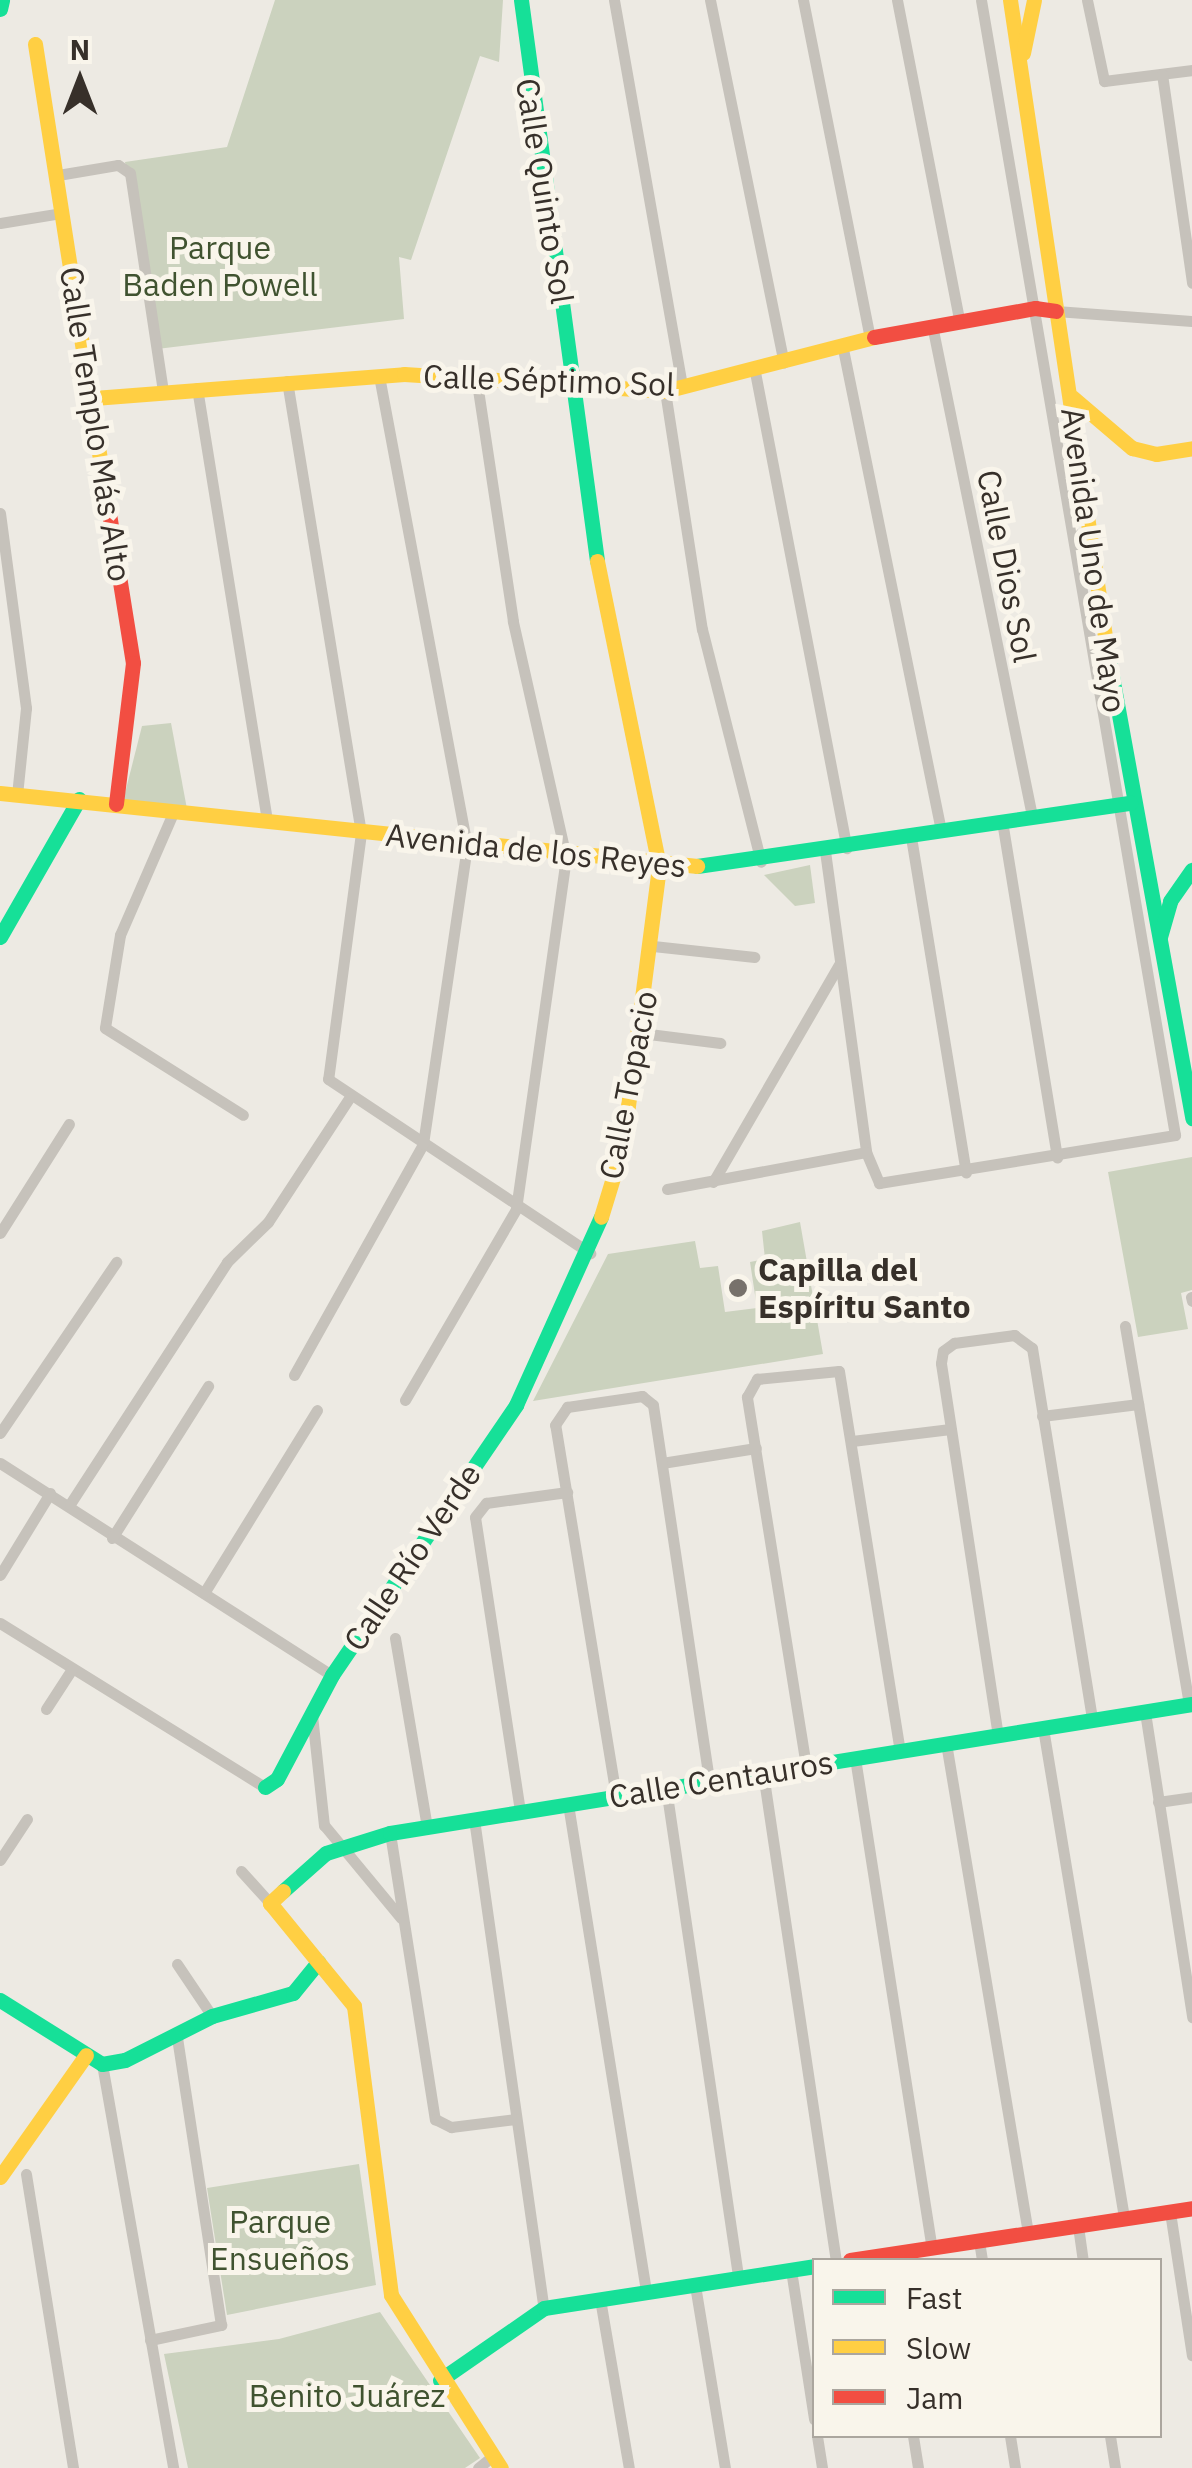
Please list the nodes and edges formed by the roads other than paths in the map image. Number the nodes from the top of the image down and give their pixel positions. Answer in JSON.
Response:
{"nodes":[{"id":1,"x":2,"y":0,"type":"edge"},
{"id":2,"x":521,"y":0,"type":"edge"},
{"id":3,"x":614,"y":0,"type":"edge"},
{"id":4,"x":710,"y":0,"type":"edge"},
{"id":5,"x":803,"y":0,"type":"edge"},
{"id":6,"x":897,"y":0,"type":"edge"},
{"id":7,"x":980,"y":0,"type":"edge"},
{"id":8,"x":1010,"y":0,"type":"edge"},
{"id":9,"x":1034,"y":0,"type":"edge"},
{"id":10,"x":1088,"y":0,"type":"edge"},
{"id":11,"x":0,"y":9,"type":"edge"},
{"id":12,"x":35,"y":44,"type":"dead end"},
{"id":13,"x":1021,"y":67,"type":"junction"},
{"id":14,"x":1192,"y":70,"type":"edge"},
{"id":15,"x":1162,"y":74,"type":"junction"},
{"id":16,"x":58,"y":175,"type":"junction"},
{"id":17,"x":62,"y":213,"type":"junction"},
{"id":18,"x":0,"y":222,"type":"edge"},
{"id":19,"x":1192,"y":283,"type":"edge"},
{"id":20,"x":1035,"y":308,"type":"junction"},
{"id":21,"x":1056,"y":311,"type":"junction"},
{"id":22,"x":959,"y":320,"type":"junction"},
{"id":23,"x":1192,"y":321,"type":"edge"},
{"id":24,"x":932,"y":325,"type":"junction"},
{"id":25,"x":870,"y":338,"type":"junction"},
{"id":26,"x":842,"y":344,"type":"junction"},
{"id":27,"x":784,"y":363,"type":"junction"},
{"id":28,"x":755,"y":372,"type":"junction"},
{"id":29,"x":379,"y":376,"type":"junction"},
{"id":30,"x":476,"y":377,"type":"junction"},
{"id":31,"x":287,"y":381,"type":"junction"},
{"id":32,"x":574,"y":381,"type":"junction"},
{"id":33,"x":196,"y":388,"type":"junction"},
{"id":34,"x":682,"y":388,"type":"junction"},
{"id":35,"x":163,"y":391,"type":"junction"},
{"id":36,"x":664,"y":391,"type":"junction"},
{"id":37,"x":1070,"y":395,"type":"junction"},
{"id":38,"x":94,"y":398,"type":"junction"},
{"id":39,"x":1192,"y":448,"type":"edge"},
{"id":40,"x":0,"y":513,"type":"edge"},
{"id":41,"x":8,"y":794,"type":"edge"},
{"id":42,"x":80,"y":800,"type":"junction"},
{"id":43,"x":1125,"y":803,"type":"junction"},
{"id":44,"x":116,"y":804,"type":"junction"},
{"id":45,"x":173,"y":813,"type":"junction"},
{"id":46,"x":1032,"y":816,"type":"junction"},
{"id":47,"x":1002,"y":821,"type":"junction"},
{"id":48,"x":267,"y":822,"type":"junction"},
{"id":49,"x":941,"y":831,"type":"junction"},
{"id":50,"x":361,"y":832,"type":"junction"},
{"id":51,"x":911,"y":837,"type":"junction"},
{"id":52,"x":467,"y":846,"type":"junction"},
{"id":53,"x":846,"y":848,"type":"junction"},
{"id":54,"x":825,"y":852,"type":"junction"},
{"id":55,"x":566,"y":857,"type":"junction"},
{"id":56,"x":761,"y":862,"type":"junction"},
{"id":57,"x":659,"y":867,"type":"junction"},
{"id":58,"x":1192,"y":870,"type":"edge"},
{"id":59,"x":0,"y":937,"type":"edge"},
{"id":60,"x":653,"y":946,"type":"junction"},
{"id":61,"x":1160,"y":956,"type":"junction"},
{"id":62,"x":754,"y":957,"type":"dead end"},
{"id":63,"x":839,"y":965,"type":"junction"},
{"id":64,"x":641,"y":1032,"type":"junction"},
{"id":65,"x":720,"y":1043,"type":"dead end"},
{"id":66,"x":349,"y":1098,"type":"junction"},
{"id":67,"x":1185,"y":1111,"type":"edge"},
{"id":68,"x":243,"y":1116,"type":"dead end"},
{"id":69,"x":69,"y":1124,"type":"dead end"},
{"id":70,"x":424,"y":1144,"type":"junction"},
{"id":71,"x":866,"y":1152,"type":"junction"},
{"id":72,"x":1057,"y":1158,"type":"junction"},
{"id":73,"x":966,"y":1173,"type":"junction"},
{"id":74,"x":713,"y":1182,"type":"junction"},
{"id":75,"x":666,"y":1189,"type":"dead end"},
{"id":76,"x":516,"y":1209,"type":"junction"},
{"id":77,"x":0,"y":1234,"type":"edge"},
{"id":78,"x":590,"y":1253,"type":"junction"},
{"id":79,"x":116,"y":1262,"type":"dead end"},
{"id":80,"x":1125,"y":1326,"type":"dead end"},
{"id":81,"x":294,"y":1374,"type":"dead end"},
{"id":82,"x":208,"y":1386,"type":"dead end"},
{"id":83,"x":406,"y":1400,"type":"dead end"},
{"id":84,"x":516,"y":1404,"type":"joint"},
{"id":85,"x":1138,"y":1404,"type":"junction"},
{"id":86,"x":317,"y":1410,"type":"dead end"},
{"id":87,"x":1042,"y":1416,"type":"junction"},
{"id":88,"x":950,"y":1429,"type":"junction"},
{"id":89,"x":0,"y":1434,"type":"edge"},
{"id":90,"x":852,"y":1441,"type":"junction"},
{"id":91,"x":756,"y":1448,"type":"junction"},
{"id":92,"x":0,"y":1462,"type":"edge"},
{"id":93,"x":662,"y":1463,"type":"junction"},
{"id":94,"x":567,"y":1492,"type":"junction"},
{"id":95,"x":50,"y":1493,"type":"junction"},
{"id":96,"x":70,"y":1504,"type":"junction"},
{"id":97,"x":112,"y":1538,"type":"junction"},
{"id":98,"x":0,"y":1575,"type":"edge"},
{"id":99,"x":204,"y":1593,"type":"junction"},
{"id":100,"x":0,"y":1623,"type":"edge"},
{"id":101,"x":394,"y":1638,"type":"dead end"},
{"id":102,"x":72,"y":1669,"type":"junction"},
{"id":103,"x":332,"y":1674,"type":"junction"},
{"id":104,"x":1190,"y":1704,"type":"edge"},
{"id":105,"x":46,"y":1708,"type":"dead end"},
{"id":106,"x":311,"y":1711,"type":"junction"},
{"id":107,"x":1144,"y":1712,"type":"junction"},
{"id":108,"x":1092,"y":1720,"type":"junction"},
{"id":109,"x":1043,"y":1728,"type":"junction"},
{"id":110,"x":998,"y":1736,"type":"junction"},
{"id":111,"x":946,"y":1743,"type":"junction"},
{"id":112,"x":900,"y":1750,"type":"junction"},
{"id":113,"x":855,"y":1758,"type":"junction"},
{"id":114,"x":806,"y":1766,"type":"junction"},
{"id":115,"x":762,"y":1772,"type":"junction"},
{"id":116,"x":709,"y":1781,"type":"junction"},
{"id":117,"x":265,"y":1787,"type":"joint"},
{"id":118,"x":666,"y":1788,"type":"junction"},
{"id":119,"x":616,"y":1796,"type":"junction"},
{"id":120,"x":1192,"y":1797,"type":"edge"},
{"id":121,"x":1158,"y":1802,"type":"junction"},
{"id":122,"x":568,"y":1804,"type":"junction"},
{"id":123,"x":520,"y":1811,"type":"junction"},
{"id":124,"x":27,"y":1819,"type":"dead end"},
{"id":125,"x":474,"y":1819,"type":"junction"},
{"id":126,"x":427,"y":1827,"type":"junction"},
{"id":127,"x":390,"y":1833,"type":"junction"},
{"id":128,"x":339,"y":1850,"type":"junction"},
{"id":129,"x":0,"y":1860,"type":"edge"},
{"id":130,"x":242,"y":1871,"type":"dead end"},
{"id":131,"x":270,"y":1904,"type":"junction"},
{"id":132,"x":402,"y":1919,"type":"junction"},
{"id":133,"x":1186,"y":1931,"type":"edge"},
{"id":134,"x":318,"y":1962,"type":"junction"},
{"id":135,"x":177,"y":1964,"type":"dead end"},
{"id":136,"x":0,"y":2000,"type":"edge"},
{"id":137,"x":212,"y":2016,"type":"junction"},
{"id":138,"x":1192,"y":2016,"type":"edge"},
{"id":139,"x":176,"y":2032,"type":"junction"},
{"id":140,"x":86,"y":2056,"type":"junction"},
{"id":141,"x":102,"y":2064,"type":"junction"},
{"id":142,"x":516,"y":2118,"type":"junction"},
{"id":143,"x":26,"y":2174,"type":"dead end"},
{"id":144,"x":0,"y":2177,"type":"edge"},
{"id":145,"x":1192,"y":2208,"type":"edge"},
{"id":146,"x":1170,"y":2212,"type":"junction"},
{"id":147,"x":1124,"y":2219,"type":"junction"},
{"id":148,"x":1078,"y":2226,"type":"junction"},
{"id":149,"x":1028,"y":2234,"type":"junction"},
{"id":150,"x":979,"y":2242,"type":"junction"},
{"id":151,"x":932,"y":2249,"type":"junction"},
{"id":152,"x":836,"y":2258,"type":"edge"},
{"id":153,"x":886,"y":2258,"type":"edge"},
{"id":154,"x":982,"y":2258,"type":"edge"},
{"id":155,"x":1083,"y":2258,"type":"edge"},
{"id":156,"x":812,"y":2266,"type":"edge"},
{"id":157,"x":790,"y":2270,"type":"junction"},
{"id":158,"x":738,"y":2278,"type":"junction"},
{"id":159,"x":695,"y":2285,"type":"junction"},
{"id":160,"x":646,"y":2292,"type":"junction"},
{"id":161,"x":600,"y":2299,"type":"junction"},
{"id":162,"x":544,"y":2308,"type":"junction"},
{"id":163,"x":150,"y":2340,"type":"junction"},
{"id":164,"x":1192,"y":2355,"type":"edge"},
{"id":165,"x":440,"y":2380,"type":"junction"},
{"id":166,"x":812,"y":2407,"type":"edge"},
{"id":167,"x":817,"y":2438,"type":"edge"},
{"id":168,"x":913,"y":2438,"type":"edge"},
{"id":169,"x":1010,"y":2438,"type":"edge"},
{"id":170,"x":1110,"y":2438,"type":"edge"},
{"id":171,"x":497,"y":2462,"type":"edge"},
{"id":172,"x":73,"y":2468,"type":"edge"},
{"id":173,"x":173,"y":2468,"type":"edge"},
{"id":174,"x":478,"y":2468,"type":"edge"},
{"id":175,"x":628,"y":2468,"type":"edge"},
{"id":176,"x":725,"y":2468,"type":"edge"},
{"id":177,"x":822,"y":2468,"type":"edge"},
{"id":178,"x":918,"y":2468,"type":"edge"},
{"id":179,"x":1016,"y":2468,"type":"edge"},
{"id":180,"x":1115,"y":2468,"type":"edge"}],
"edges":[{"from":1,"to":11,"type":"street"},
{"from":2,"to":32,"type":"street","name":"Calle Quinto Sol"},
{"from":3,"to":34,"type":"street"},
{"from":4,"to":27,"type":"street"},
{"from":5,"to":25,"type":"street"},
{"from":6,"to":22,"type":"street"},
{"from":7,"to":20,"type":"street"},
{"from":8,"to":13,"type":"street","name":"Avenida Uno de Mayo"},
{"from":9,"to":13,"type":"street"},
{"from":10,"to":15,"type":"street"},
{"from":12,"to":16,"type":"street","name":"Calle Templo Más Alto"},
{"from":13,"to":21,"type":"street","name":"Avenida Uno de Mayo"},
{"from":14,"to":15,"type":"street"},
{"from":15,"to":19,"type":"street"},
{"from":16,"to":17,"type":"street","name":"Calle Templo Más Alto"},
{"from":16,"to":35,"type":"street"},
{"from":17,"to":18,"type":"street"},
{"from":17,"to":38,"type":"street","name":"Calle Templo Más Alto"},
{"from":20,"to":21,"type":"street","name":"Calle Séptimo Sol"},
{"from":20,"to":22,"type":"street","name":"Calle Séptimo Sol"},
{"from":20,"to":43,"type":"street"},
{"from":21,"to":23,"type":"street"},
{"from":21,"to":37,"type":"street","name":"Avenida Uno de Mayo"},
{"from":22,"to":24,"type":"street","name":"Calle Séptimo Sol"},
{"from":24,"to":25,"type":"street","name":"Calle Séptimo Sol"},
{"from":24,"to":46,"type":"street","name":"Calle Dios Sol"},
{"from":25,"to":26,"type":"street","name":"Calle Séptimo Sol"},
{"from":26,"to":27,"type":"street","name":"Calle Séptimo Sol"},
{"from":26,"to":49,"type":"street"},
{"from":27,"to":28,"type":"street","name":"Calle Séptimo Sol"},
{"from":28,"to":34,"type":"street","name":"Calle Séptimo Sol"},
{"from":28,"to":53,"type":"street"},
{"from":29,"to":30,"type":"street","name":"Calle Séptimo Sol"},
{"from":29,"to":31,"type":"street","name":"Calle Séptimo Sol"},
{"from":29,"to":52,"type":"street"},
{"from":30,"to":32,"type":"street","name":"Calle Séptimo Sol"},
{"from":30,"to":55,"type":"street"},
{"from":31,"to":33,"type":"street","name":"Calle Séptimo Sol"},
{"from":31,"to":50,"type":"street"},
{"from":32,"to":36,"type":"street","name":"Calle Séptimo Sol"},
{"from":32,"to":57,"type":"street","name":"Calle Quinto Sol"},
{"from":33,"to":35,"type":"street","name":"Calle Séptimo Sol"},
{"from":33,"to":48,"type":"street"},
{"from":34,"to":36,"type":"street","name":"Calle Séptimo Sol"},
{"from":35,"to":38,"type":"street","name":"Calle Séptimo Sol"},
{"from":36,"to":56,"type":"street"},
{"from":37,"to":39,"type":"street"},
{"from":37,"to":43,"type":"street","name":"Avenida Uno de Mayo"},
{"from":38,"to":44,"type":"street","name":"Calle Templo Más Alto"},
{"from":40,"to":41,"type":"street"},
{"from":41,"to":42,"type":"street","name":"Avenida de los Reyes"},
{"from":42,"to":44,"type":"street","name":"Avenida de los Reyes"},
{"from":42,"to":59,"type":"street"},
{"from":43,"to":46,"type":"street","name":"Avenida de los Reyes"},
{"from":43,"to":61,"type":"street","name":"Avenida Uno de Mayo"},
{"from":43,"to":67,"type":"street"},
{"from":44,"to":45,"type":"street","name":"Avenida de los Reyes"},
{"from":45,"to":48,"type":"street","name":"Avenida de los Reyes"},
{"from":45,"to":68,"type":"street"},
{"from":46,"to":47,"type":"street","name":"Avenida de los Reyes"},
{"from":47,"to":49,"type":"street","name":"Avenida de los Reyes"},
{"from":47,"to":72,"type":"street"},
{"from":48,"to":50,"type":"street","name":"Avenida de los Reyes"},
{"from":49,"to":51,"type":"street","name":"Avenida de los Reyes"},
{"from":50,"to":52,"type":"street","name":"Avenida de los Reyes"},
{"from":50,"to":66,"type":"street"},
{"from":51,"to":53,"type":"street","name":"Avenida de los Reyes"},
{"from":51,"to":73,"type":"street"},
{"from":52,"to":55,"type":"street","name":"Avenida de los Reyes"},
{"from":52,"to":70,"type":"street"},
{"from":53,"to":54,"type":"street","name":"Avenida de los Reyes"},
{"from":54,"to":56,"type":"street","name":"Avenida de los Reyes"},
{"from":54,"to":63,"type":"street"},
{"from":55,"to":57,"type":"street","name":"Avenida de los Reyes"},
{"from":55,"to":76,"type":"street"},
{"from":56,"to":57,"type":"street","name":"Avenida de los Reyes"},
{"from":57,"to":60,"type":"street","name":"Calle Topacio"},
{"from":58,"to":61,"type":"street"},
{"from":60,"to":62,"type":"street"},
{"from":60,"to":64,"type":"street","name":"Calle Topacio"},
{"from":61,"to":67,"type":"street","name":"Avenida Uno de Mayo"},
{"from":63,"to":71,"type":"street"},
{"from":63,"to":74,"type":"street"},
{"from":64,"to":65,"type":"street"},
{"from":64,"to":78,"type":"street","name":"Calle Topacio"},
{"from":66,"to":70,"type":"street"},
{"from":66,"to":96,"type":"street"},
{"from":67,"to":72,"type":"street"},
{"from":69,"to":77,"type":"street"},
{"from":70,"to":76,"type":"street"},
{"from":70,"to":81,"type":"street"},
{"from":71,"to":73,"type":"street"},
{"from":71,"to":74,"type":"street"},
{"from":72,"to":73,"type":"street"},
{"from":74,"to":75,"type":"street"},
{"from":76,"to":78,"type":"street"},
{"from":76,"to":83,"type":"street"},
{"from":78,"to":84,"type":"street","name":"Calle Topacio"},
{"from":79,"to":89,"type":"street"},
{"from":80,"to":85,"type":"street"},
{"from":82,"to":97,"type":"street"},
{"from":84,"to":103,"type":"street","name":"Calle Río Verde"},
{"from":85,"to":87,"type":"street"},
{"from":85,"to":104,"type":"street"},
{"from":86,"to":99,"type":"street"},
{"from":87,"to":88,"type":"street"},
{"from":87,"to":108,"type":"street"},
{"from":88,"to":90,"type":"street"},
{"from":88,"to":110,"type":"street"},
{"from":90,"to":91,"type":"street"},
{"from":90,"to":112,"type":"street"},
{"from":91,"to":93,"type":"street"},
{"from":91,"to":114,"type":"street"},
{"from":92,"to":95,"type":"street"},
{"from":93,"to":94,"type":"street"},
{"from":93,"to":116,"type":"street"},
{"from":94,"to":119,"type":"street"},
{"from":94,"to":123,"type":"street"},
{"from":95,"to":96,"type":"street"},
{"from":95,"to":98,"type":"street"},
{"from":96,"to":97,"type":"street"},
{"from":97,"to":99,"type":"street"},
{"from":99,"to":103,"type":"street"},
{"from":100,"to":102,"type":"street"},
{"from":101,"to":126,"type":"street"},
{"from":102,"to":105,"type":"street"},
{"from":102,"to":117,"type":"street"},
{"from":103,"to":106,"type":"street","name":"Calle Río Verde"},
{"from":104,"to":107,"type":"street","name":"Calle Centauros"},
{"from":106,"to":117,"type":"street","name":"Calle Río Verde"},
{"from":106,"to":128,"type":"street"},
{"from":107,"to":108,"type":"street","name":"Calle Centauros"},
{"from":107,"to":121,"type":"street"},
{"from":108,"to":109,"type":"street","name":"Calle Centauros"},
{"from":109,"to":110,"type":"street","name":"Calle Centauros"},
{"from":109,"to":147,"type":"street"},
{"from":110,"to":111,"type":"street","name":"Calle Centauros"},
{"from":111,"to":112,"type":"street","name":"Calle Centauros"},
{"from":111,"to":149,"type":"street"},
{"from":112,"to":113,"type":"street","name":"Calle Centauros"},
{"from":113,"to":114,"type":"street","name":"Calle Centauros"},
{"from":113,"to":151,"type":"street"},
{"from":114,"to":115,"type":"street","name":"Calle Centauros"},
{"from":115,"to":116,"type":"street","name":"Calle Centauros"},
{"from":115,"to":152,"type":"street"},
{"from":116,"to":118,"type":"street","name":"Calle Centauros"},
{"from":118,"to":119,"type":"street","name":"Calle Centauros"},
{"from":118,"to":158,"type":"street"},
{"from":119,"to":122,"type":"street","name":"Calle Centauros"},
{"from":120,"to":121,"type":"street"},
{"from":121,"to":133,"type":"street"},
{"from":122,"to":123,"type":"street","name":"Calle Centauros"},
{"from":122,"to":160,"type":"street"},
{"from":123,"to":125,"type":"street","name":"Calle Centauros"},
{"from":124,"to":129,"type":"street"},
{"from":125,"to":126,"type":"street","name":"Calle Centauros"},
{"from":125,"to":142,"type":"street"},
{"from":126,"to":127,"type":"street","name":"Calle Centauros"},
{"from":127,"to":128,"type":"street","name":"Calle Centauros"},
{"from":127,"to":132,"type":"street"},
{"from":128,"to":131,"type":"street","name":"Calle Centauros"},
{"from":128,"to":132,"type":"street"},
{"from":130,"to":131,"type":"street"},
{"from":131,"to":134,"type":"street"},
{"from":132,"to":142,"type":"street"},
{"from":133,"to":138,"type":"street"},
{"from":134,"to":137,"type":"street"},
{"from":134,"to":165,"type":"street"},
{"from":135,"to":137,"type":"street"},
{"from":136,"to":140,"type":"street"},
{"from":137,"to":139,"type":"street"},
{"from":139,"to":141,"type":"street"},
{"from":139,"to":163,"type":"street"},
{"from":140,"to":141,"type":"street"},
{"from":140,"to":144,"type":"street"},
{"from":141,"to":163,"type":"street"},
{"from":142,"to":162,"type":"street"},
{"from":143,"to":172,"type":"street"},
{"from":145,"to":146,"type":"street"},
{"from":146,"to":147,"type":"street"},
{"from":146,"to":164,"type":"street"},
{"from":147,"to":148,"type":"street"},
{"from":148,"to":149,"type":"street"},
{"from":148,"to":155,"type":"street"},
{"from":149,"to":150,"type":"street"},
{"from":150,"to":151,"type":"street"},
{"from":150,"to":154,"type":"street"},
{"from":151,"to":153,"type":"street"},
{"from":156,"to":157,"type":"street"},
{"from":157,"to":158,"type":"street"},
{"from":157,"to":166,"type":"street"},
{"from":158,"to":159,"type":"street"},
{"from":159,"to":160,"type":"street"},
{"from":159,"to":176,"type":"street"},
{"from":160,"to":161,"type":"street"},
{"from":161,"to":162,"type":"street"},
{"from":161,"to":175,"type":"street"},
{"from":162,"to":165,"type":"street"},
{"from":163,"to":173,"type":"street"},
{"from":165,"to":171,"type":"street"},
{"from":167,"to":177,"type":"street"},
{"from":168,"to":178,"type":"street"},
{"from":169,"to":179,"type":"street"},
{"from":170,"to":180,"type":"street"},
{"from":171,"to":174,"type":"street"}]}
